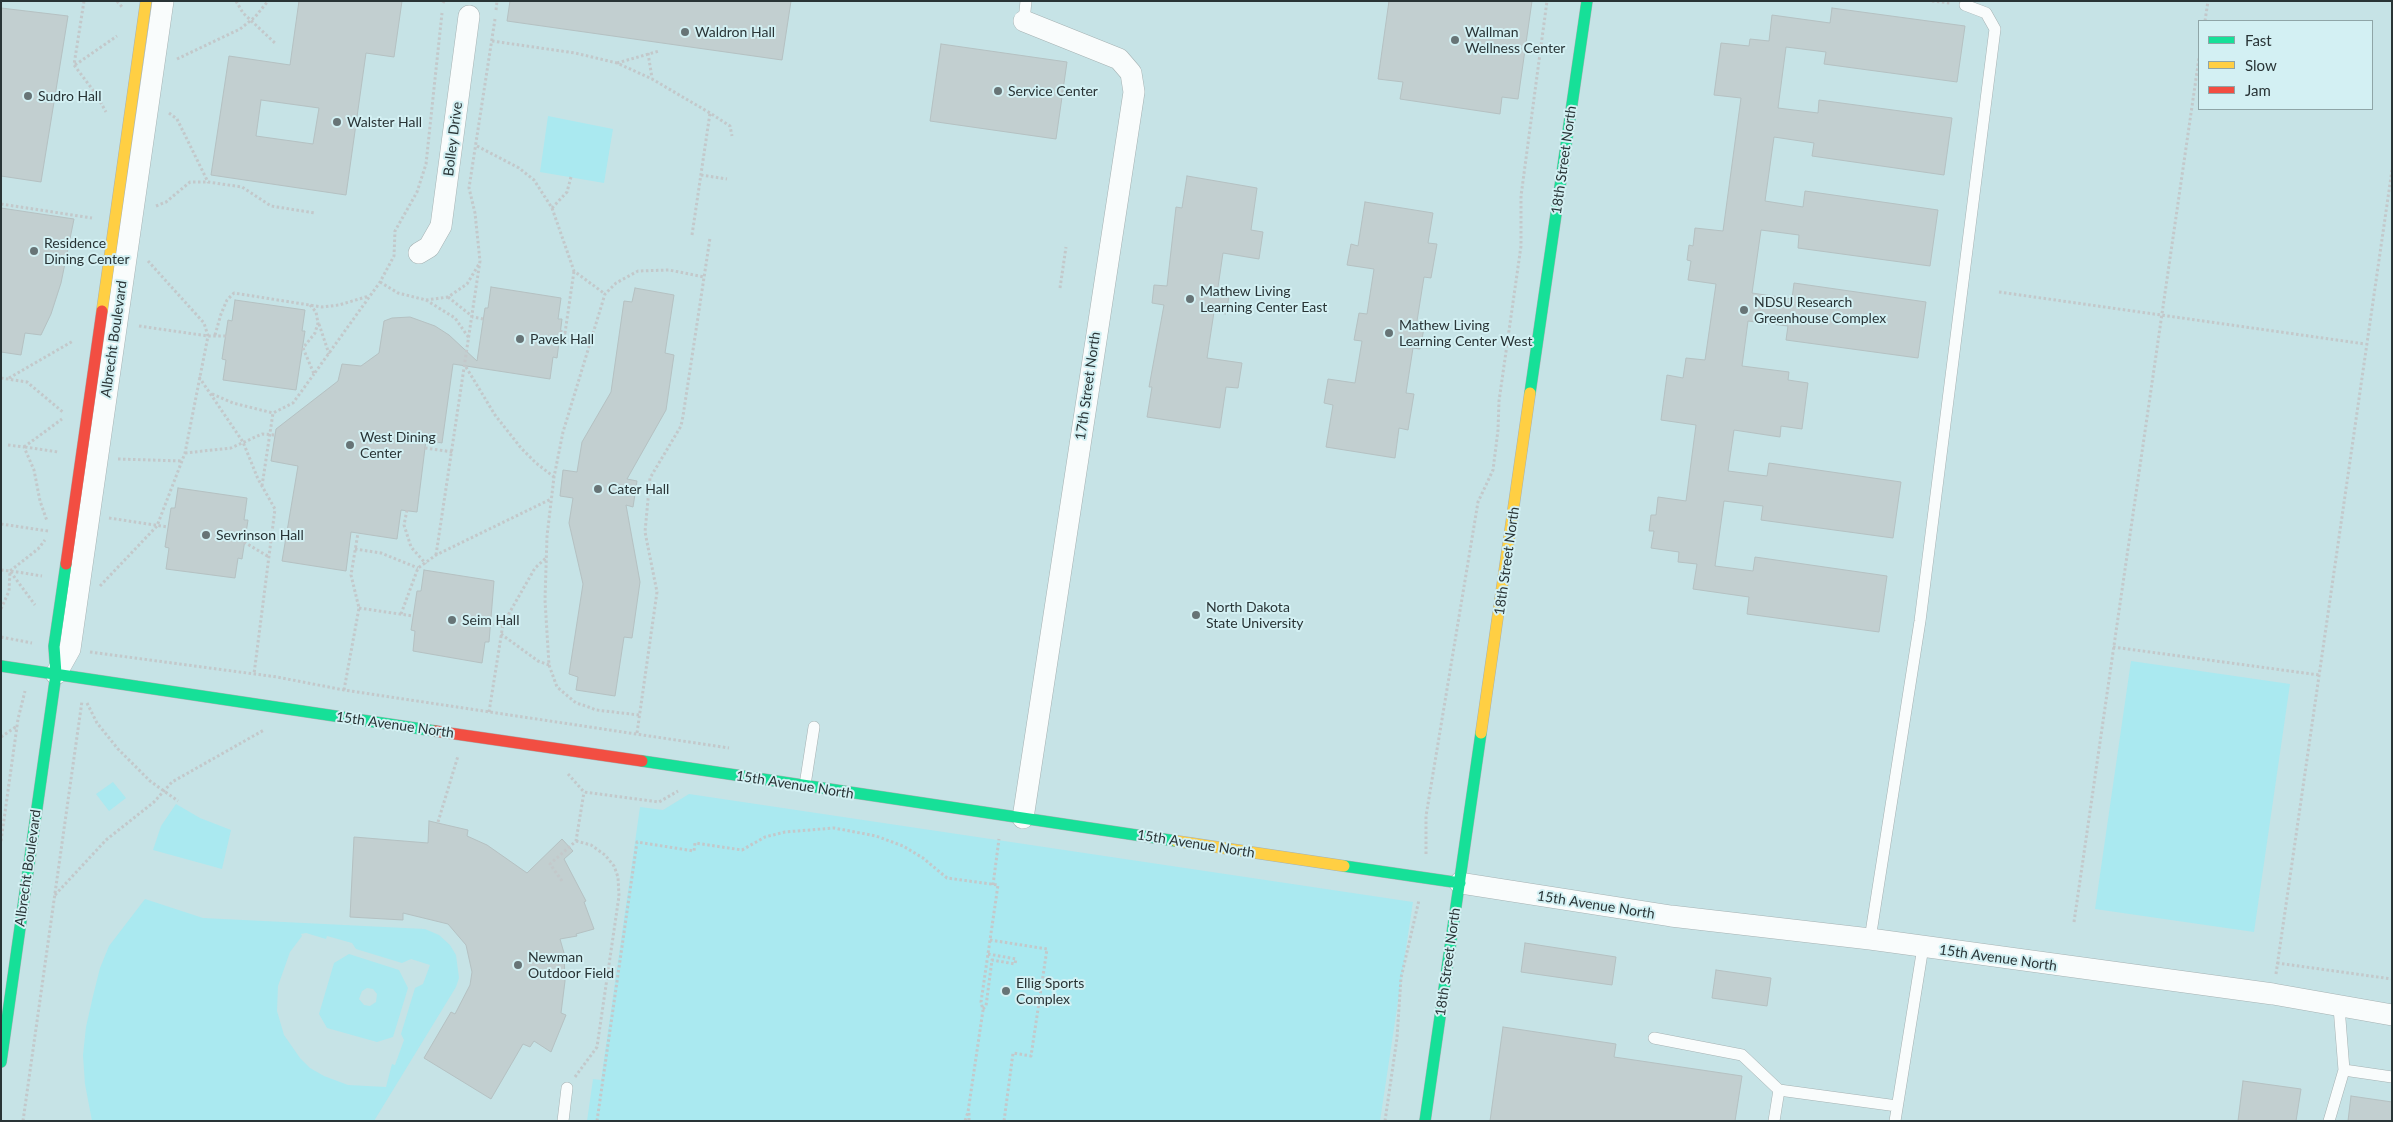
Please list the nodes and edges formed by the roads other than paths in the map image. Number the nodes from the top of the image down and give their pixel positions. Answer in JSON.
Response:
{"nodes":[{"id":1,"x":146,"y":1,"type":"edge"},
{"id":2,"x":163,"y":1,"type":"edge"},
{"id":3,"x":1587,"y":1,"type":"edge"},
{"id":4,"x":1965,"y":5,"type":"dead end"},
{"id":5,"x":470,"y":8,"type":"edge"},
{"id":6,"x":1025,"y":11,"type":"edge"},
{"id":7,"x":419,"y":253,"type":"dead end"},
{"id":8,"x":62,"y":648,"type":"junction"},
{"id":9,"x":1,"y":666,"type":"edge"},
{"id":10,"x":56,"y":674,"type":"junction"},
{"id":11,"x":814,"y":727,"type":"dead end"},
{"id":12,"x":805,"y":787,"type":"junction"},
{"id":13,"x":1023,"y":818,"type":"junction"},
{"id":14,"x":1460,"y":883,"type":"junction"},
{"id":15,"x":1870,"y":939,"type":"junction"},
{"id":16,"x":1923,"y":947,"type":"junction"},
{"id":17,"x":2339,"y":1007,"type":"junction"},
{"id":18,"x":2392,"y":1015,"type":"edge"},
{"id":19,"x":1654,"y":1038,"type":"dead end"},
{"id":20,"x":1,"y":1062,"type":"edge"},
{"id":21,"x":2344,"y":1070,"type":"junction"},
{"id":22,"x":2392,"y":1077,"type":"edge"},
{"id":23,"x":567,"y":1088,"type":"road end"},
{"id":24,"x":1779,"y":1090,"type":"junction"},
{"id":25,"x":1897,"y":1106,"type":"junction"},
{"id":26,"x":563,"y":1121,"type":"edge"},
{"id":27,"x":1425,"y":1121,"type":"edge"},
{"id":28,"x":1774,"y":1121,"type":"edge"},
{"id":29,"x":1895,"y":1121,"type":"edge"},
{"id":30,"x":2329,"y":1121,"type":"edge"}],
"edges":[{"from":1,"to":8,"type":"street","name":"Albrecht Boulevard"},
{"from":2,"to":8,"type":"street","name":"Albrecht Boulevard"},
{"from":3,"to":14,"type":"street","name":"18th Street North"},
{"from":4,"to":15,"type":"lane"},
{"from":5,"to":7,"type":"street","name":"Bolley Drive"},
{"from":6,"to":13,"type":"street","name":"17th Street North"},
{"from":8,"to":10,"type":"street","name":"Albrecht Boulevard"},
{"from":9,"to":10,"type":"street","name":"15th Avenue North"},
{"from":10,"to":12,"type":"street","name":"15th Avenue North"},
{"from":10,"to":20,"type":"street","name":"Albrecht Boulevard"},
{"from":11,"to":12,"type":"lane"},
{"from":12,"to":13,"type":"street","name":"15th Avenue North"},
{"from":13,"to":14,"type":"street","name":"15th Avenue North"},
{"from":14,"to":15,"type":"street","name":"15th Avenue North"},
{"from":14,"to":27,"type":"street","name":"18th Street North"},
{"from":15,"to":16,"type":"street","name":"15th Avenue North"},
{"from":16,"to":17,"type":"street","name":"15th Avenue North"},
{"from":16,"to":25,"type":"lane"},
{"from":17,"to":18,"type":"street","name":"15th Avenue North"},
{"from":17,"to":21,"type":"lane"},
{"from":19,"to":24,"type":"lane"},
{"from":21,"to":22,"type":"lane"},
{"from":21,"to":30,"type":"lane"},
{"from":23,"to":26,"type":"lane"},
{"from":24,"to":25,"type":"lane"},
{"from":24,"to":28,"type":"lane"},
{"from":25,"to":29,"type":"lane"}]}
